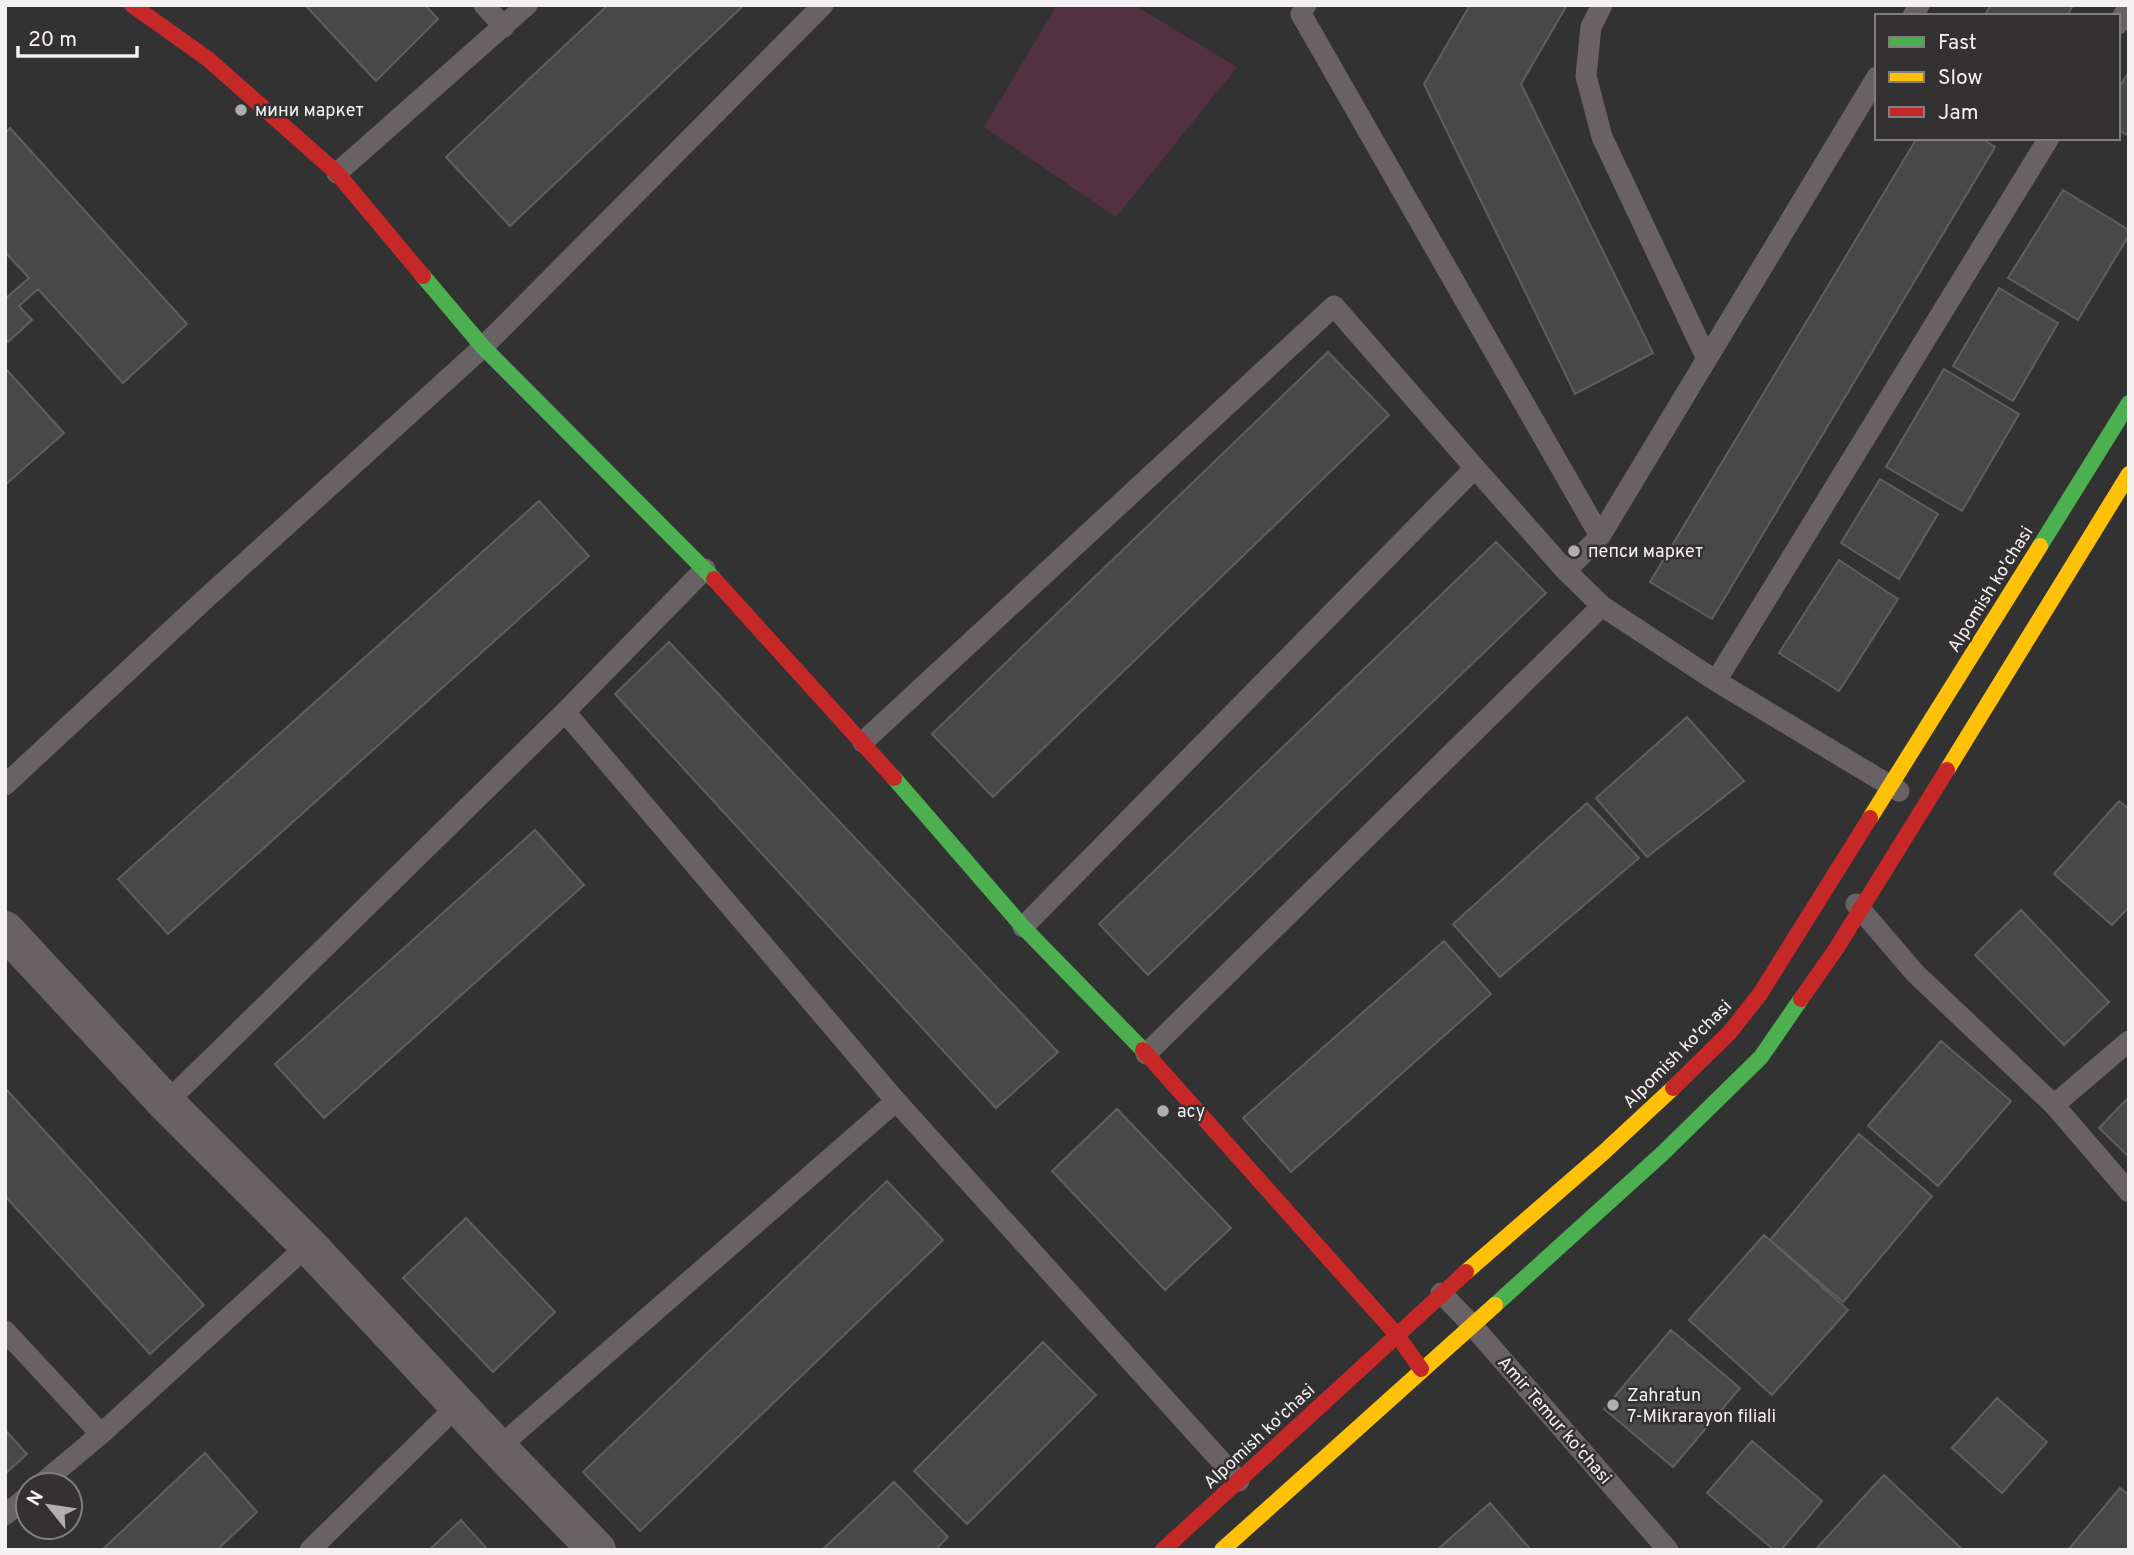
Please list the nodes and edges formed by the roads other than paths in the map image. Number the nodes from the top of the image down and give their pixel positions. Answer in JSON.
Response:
{"nodes":[{"id":1,"x":132,"y":5,"type":"edge"},
{"id":2,"x":484,"y":5,"type":"edge"},
{"id":3,"x":527,"y":5,"type":"edge"},
{"id":4,"x":822,"y":5,"type":"edge"},
{"id":5,"x":1307,"y":5,"type":"edge"},
{"id":6,"x":1602,"y":5,"type":"edge"},
{"id":7,"x":504,"y":27,"type":"junction"},
{"id":8,"x":1875,"y":80,"type":"edge"},
{"id":9,"x":2048,"y":140,"type":"edge"},
{"id":10,"x":337,"y":173,"type":"junction"},
{"id":11,"x":483,"y":347,"type":"junction"},
{"id":12,"x":1707,"y":359,"type":"junction"},
{"id":13,"x":2129,"y":402,"type":"edge"},
{"id":14,"x":1475,"y":468,"type":"junction"},
{"id":15,"x":2129,"y":474,"type":"edge"},
{"id":16,"x":1600,"y":536,"type":"junction"},
{"id":17,"x":705,"y":569,"type":"junction"},
{"id":18,"x":1566,"y":571,"type":"junction"},
{"id":19,"x":1602,"y":606,"type":"junction"},
{"id":20,"x":1716,"y":681,"type":"junction"},
{"id":21,"x":565,"y":712,"type":"junction"},
{"id":22,"x":863,"y":742,"type":"junction"},
{"id":23,"x":5,"y":785,"type":"edge"},
{"id":24,"x":1890,"y":786,"type":"junction"},
{"id":25,"x":1925,"y":805,"type":"junction"},
{"id":26,"x":1832,"y":877,"type":"junction"},
{"id":27,"x":1860,"y":909,"type":"junction"},
{"id":28,"x":1023,"y":927,"type":"junction"},
{"id":29,"x":5,"y":930,"type":"edge"},
{"id":30,"x":2129,"y":1041,"type":"edge"},
{"id":31,"x":1146,"y":1054,"type":"junction"},
{"id":32,"x":896,"y":1101,"type":"junction"},
{"id":33,"x":166,"y":1103,"type":"junction"},
{"id":34,"x":2054,"y":1105,"type":"junction"},
{"id":35,"x":2129,"y":1192,"type":"edge"},
{"id":36,"x":308,"y":1245,"type":"junction"},
{"id":37,"x":1441,"y":1293,"type":"junction"},
{"id":38,"x":1471,"y":1324,"type":"junction"},
{"id":39,"x":5,"y":1331,"type":"edge"},
{"id":40,"x":1397,"y":1335,"type":"junction"},
{"id":41,"x":1421,"y":1368,"type":"junction"},
{"id":42,"x":458,"y":1405,"type":"junction"},
{"id":43,"x":101,"y":1434,"type":"junction"},
{"id":44,"x":498,"y":1448,"type":"junction"},
{"id":45,"x":57,"y":1471,"type":"edge"},
{"id":46,"x":1239,"y":1481,"type":"junction"},
{"id":47,"x":310,"y":1550,"type":"edge"},
{"id":48,"x":597,"y":1550,"type":"edge"},
{"id":49,"x":1163,"y":1550,"type":"edge"},
{"id":50,"x":1222,"y":1550,"type":"edge"},
{"id":51,"x":1668,"y":1550,"type":"edge"}],
"edges":[{"from":1,"to":10,"type":"main road"},
{"from":2,"to":7,"type":"lane"},
{"from":3,"to":7,"type":"lane"},
{"from":4,"to":11,"type":"lane"},
{"from":5,"to":16,"type":"lane"},
{"from":6,"to":12,"type":"lane"},
{"from":7,"to":10,"type":"lane"},
{"from":8,"to":12,"type":"lane"},
{"from":9,"to":20,"type":"lane"},
{"from":10,"to":11,"type":"main road"},
{"from":11,"to":17,"type":"main road"},
{"from":11,"to":23,"type":"lane"},
{"from":12,"to":16,"type":"lane"},
{"from":13,"to":24,"type":"main road","name":"Alpomish ko'chasi"},
{"from":14,"to":18,"type":"lane"},
{"from":14,"to":22,"type":"lane"},
{"from":14,"to":28,"type":"lane"},
{"from":15,"to":25,"type":"main road"},
{"from":16,"to":18,"type":"lane"},
{"from":17,"to":21,"type":"lane"},
{"from":17,"to":22,"type":"main road"},
{"from":18,"to":19,"type":"lane"},
{"from":19,"to":20,"type":"lane"},
{"from":19,"to":31,"type":"lane"},
{"from":20,"to":24,"type":"lane"},
{"from":21,"to":32,"type":"lane"},
{"from":21,"to":33,"type":"lane"},
{"from":22,"to":28,"type":"main road"},
{"from":24,"to":25,"type":"lane"},
{"from":24,"to":26,"type":"main road","name":"Alpomish ko'chasi"},
{"from":25,"to":27,"type":"main road"},
{"from":26,"to":27,"type":"lane"},
{"from":26,"to":37,"type":"main road","name":"Alpomish ko'chasi"},
{"from":27,"to":34,"type":"lane"},
{"from":27,"to":38,"type":"main road"},
{"from":28,"to":31,"type":"main road"},
{"from":29,"to":33,"type":"street"},
{"from":30,"to":34,"type":"lane"},
{"from":31,"to":40,"type":"main road"},
{"from":32,"to":44,"type":"lane"},
{"from":32,"to":46,"type":"lane"},
{"from":33,"to":36,"type":"street"},
{"from":34,"to":35,"type":"lane"},
{"from":36,"to":42,"type":"street"},
{"from":36,"to":43,"type":"lane"},
{"from":37,"to":38,"type":"lane","name":"Amir Temur ko'chasi"},
{"from":37,"to":40,"type":"main road","name":"Alpomish ko'chasi"},
{"from":38,"to":41,"type":"main road"},
{"from":38,"to":51,"type":"lane","name":"Amir Temur ko'chasi"},
{"from":39,"to":43,"type":"lane"},
{"from":40,"to":41,"type":"main road"},
{"from":40,"to":46,"type":"main road","name":"Alpomish ko'chasi"},
{"from":41,"to":50,"type":"main road"},
{"from":42,"to":44,"type":"street"},
{"from":42,"to":47,"type":"lane"},
{"from":43,"to":45,"type":"lane"},
{"from":44,"to":48,"type":"street"},
{"from":46,"to":49,"type":"main road","name":"Alpomish ko'chasi"}]}
